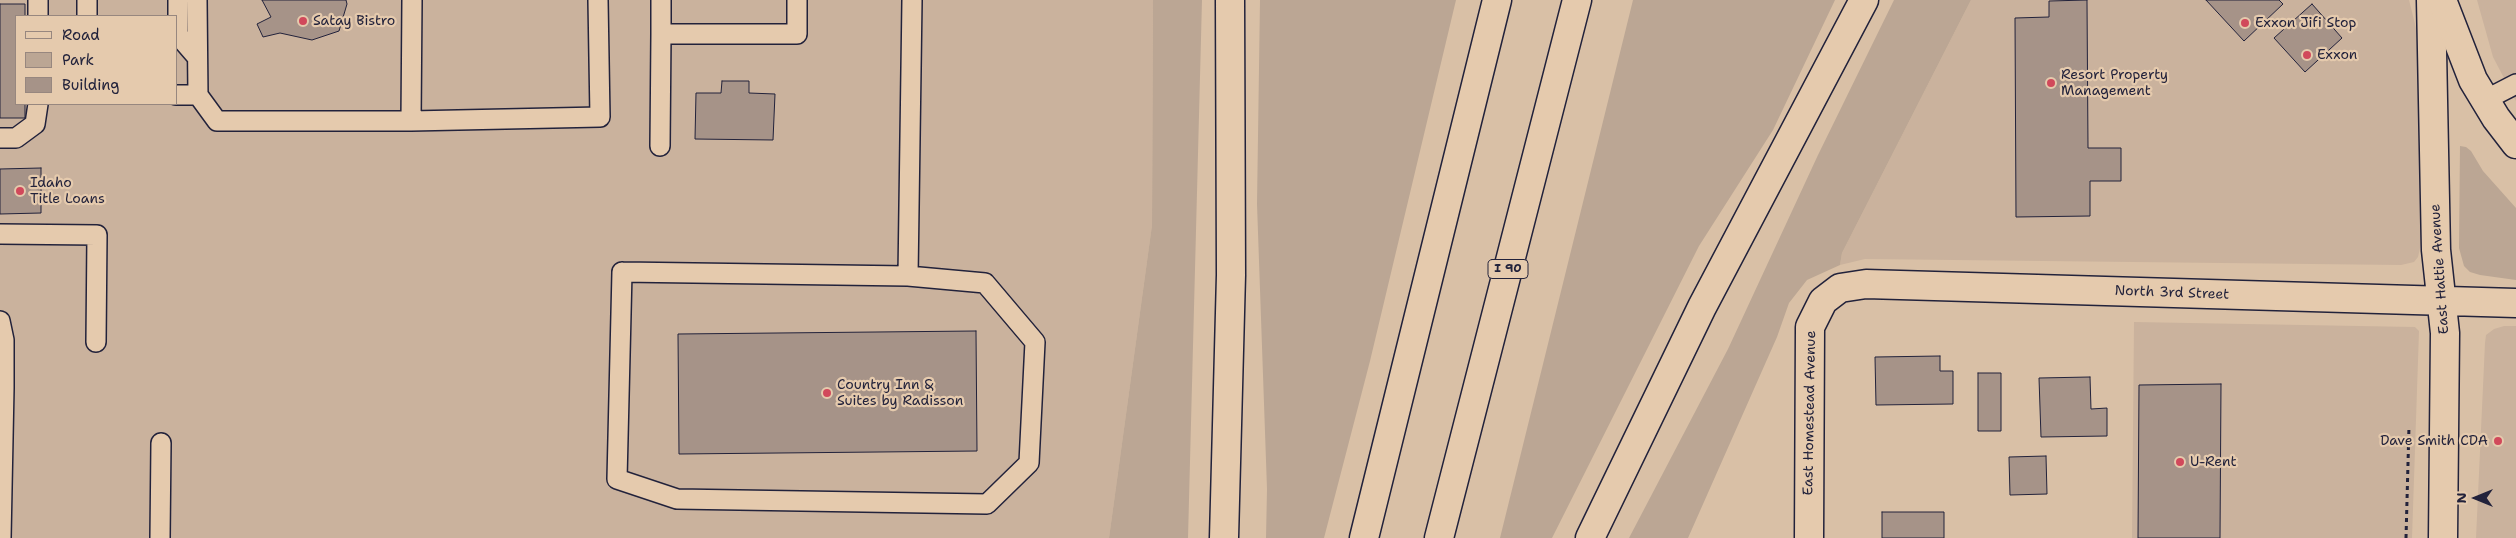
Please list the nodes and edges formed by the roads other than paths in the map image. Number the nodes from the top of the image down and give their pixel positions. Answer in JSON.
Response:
{"nodes":[{"id":1,"x":38,"y":0,"type":"edge"},
{"id":2,"x":87,"y":0,"type":"edge"},
{"id":3,"x":178,"y":0,"type":"edge"},
{"id":4,"x":196,"y":0,"type":"edge"},
{"id":5,"x":412,"y":0,"type":"edge"},
{"id":6,"x":598,"y":0,"type":"edge"},
{"id":7,"x":662,"y":0,"type":"edge"},
{"id":8,"x":797,"y":0,"type":"edge"},
{"id":9,"x":912,"y":0,"type":"edge"},
{"id":10,"x":1230,"y":0,"type":"edge"},
{"id":11,"x":1497,"y":0,"type":"edge"},
{"id":12,"x":1577,"y":0,"type":"edge"},
{"id":13,"x":1864,"y":0,"type":"edge"},
{"id":14,"x":2431,"y":0,"type":"edge"},
{"id":15,"x":2442,"y":0,"type":"edge"},
{"id":16,"x":38,"y":15,"type":"edge"},
{"id":17,"x":87,"y":15,"type":"edge"},
{"id":18,"x":661,"y":34,"type":"junction"},
{"id":19,"x":197,"y":57,"type":"junction"},
{"id":20,"x":2516,"y":84,"type":"edge"},
{"id":21,"x":178,"y":95,"type":"edge"},
{"id":22,"x":198,"y":95,"type":"junction"},
{"id":23,"x":2485,"y":100,"type":"junction"},
{"id":24,"x":38,"y":105,"type":"edge"},
{"id":25,"x":411,"y":121,"type":"junction"},
{"id":26,"x":0,"y":138,"type":"edge"},
{"id":27,"x":2516,"y":144,"type":"edge"},
{"id":28,"x":660,"y":146,"type":"dead end"},
{"id":29,"x":0,"y":234,"type":"edge"},
{"id":30,"x":908,"y":276,"type":"junction"},
{"id":31,"x":1831,"y":294,"type":"joint"},
{"id":32,"x":2441,"y":302,"type":"junction"},
{"id":33,"x":2516,"y":303,"type":"edge"},
{"id":34,"x":0,"y":321,"type":"edge"},
{"id":35,"x":96,"y":342,"type":"dead end"},
{"id":36,"x":2,"y":386,"type":"edge"},
{"id":37,"x":161,"y":443,"type":"dead end"},
{"id":38,"x":0,"y":500,"type":"edge"},
{"id":39,"x":1,"y":538,"type":"edge"},
{"id":40,"x":160,"y":538,"type":"edge"},
{"id":41,"x":1224,"y":538,"type":"edge"},
{"id":42,"x":1364,"y":538,"type":"edge"},
{"id":43,"x":1440,"y":538,"type":"edge"},
{"id":44,"x":1590,"y":538,"type":"edge"},
{"id":45,"x":1809,"y":538,"type":"edge"},
{"id":46,"x":2443,"y":538,"type":"edge"}],
"edges":[{"from":1,"to":16,"type":"lane"},
{"from":2,"to":17,"type":"lane"},
{"from":3,"to":19,"type":"lane"},
{"from":4,"to":19,"type":"lane"},
{"from":5,"to":25,"type":"lane"},
{"from":6,"to":25,"type":"lane"},
{"from":7,"to":18,"type":"lane"},
{"from":8,"to":18,"type":"lane"},
{"from":9,"to":30,"type":"lane"},
{"from":10,"to":41,"type":"main road"},
{"from":11,"to":42,"type":"main road"},
{"from":12,"to":43,"type":"main road","number":"I 90"},
{"from":13,"to":44,"type":"main road"},
{"from":14,"to":32,"type":"main road","name":"East Hattie Avenue"},
{"from":15,"to":23,"type":"main road"},
{"from":18,"to":28,"type":"lane"},
{"from":19,"to":22,"type":"lane"},
{"from":20,"to":23,"type":"lane"},
{"from":21,"to":22,"type":"lane"},
{"from":22,"to":25,"type":"lane"},
{"from":23,"to":27,"type":"main road"},
{"from":24,"to":26,"type":"lane"},
{"from":29,"to":35,"type":"lane"},
{"from":30,"to":30,"type":"lane"},
{"from":31,"to":32,"type":"main road","name":"North 3rd Street"},
{"from":31,"to":45,"type":"main road","name":"East Homestead Avenue"},
{"from":32,"to":33,"type":"main road","name":"North 3rd Street"},
{"from":32,"to":46,"type":"main road","name":"East Hattie Avenue"},
{"from":34,"to":36,"type":"lane"},
{"from":36,"to":38,"type":"lane"},
{"from":37,"to":40,"type":"lane"},
{"from":38,"to":39,"type":"lane"}]}
